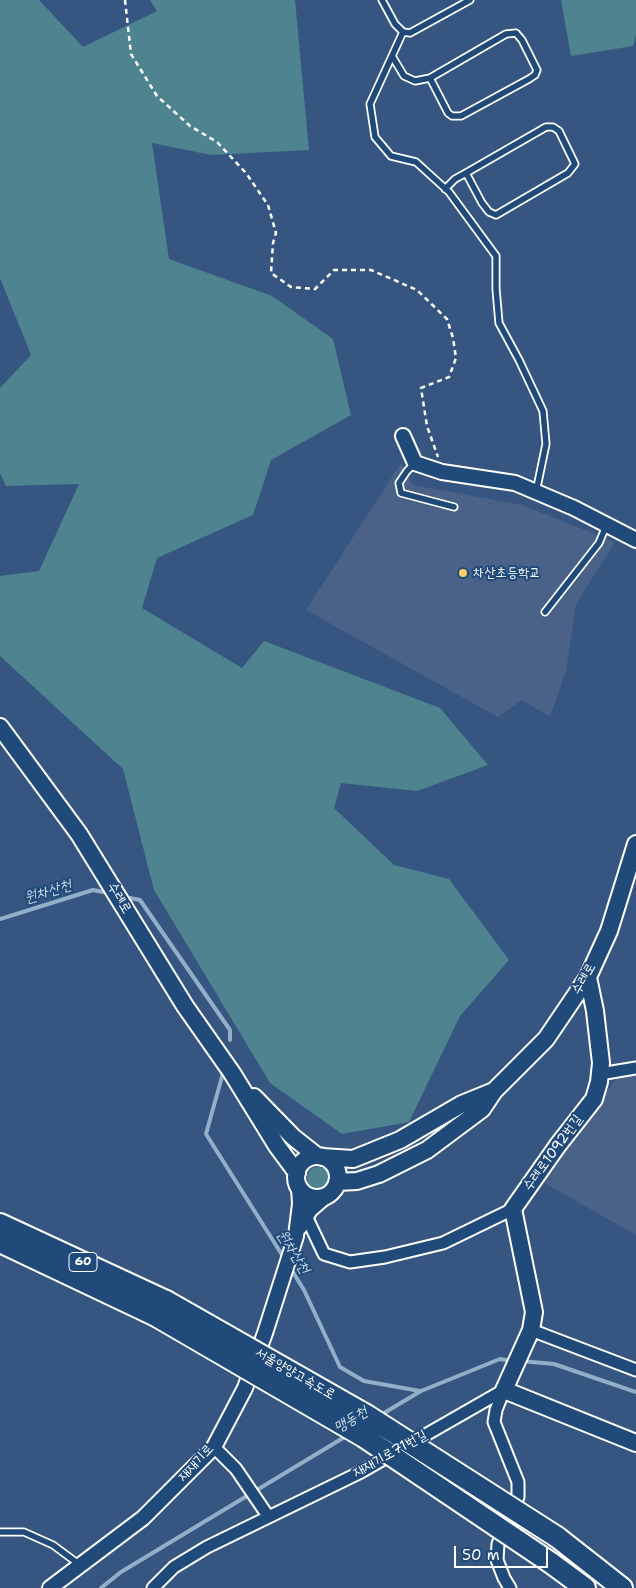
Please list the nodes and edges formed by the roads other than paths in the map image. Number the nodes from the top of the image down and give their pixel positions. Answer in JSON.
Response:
{"nodes":[{"id":1,"x":382,"y":0,"type":"edge"},
{"id":2,"x":470,"y":0,"type":"edge"},
{"id":3,"x":402,"y":32,"type":"junction"},
{"id":4,"x":392,"y":56,"type":"junction"},
{"id":5,"x":430,"y":78,"type":"junction"},
{"id":6,"x":466,"y":173,"type":"junction"},
{"id":7,"x":445,"y":189,"type":"junction"},
{"id":8,"x":403,"y":436,"type":"dead end"},
{"id":9,"x":415,"y":463,"type":"junction"},
{"id":10,"x":536,"y":492,"type":"junction"},
{"id":11,"x":454,"y":507,"type":"dead end"},
{"id":12,"x":602,"y":522,"type":"junction"},
{"id":13,"x":636,"y":540,"type":"edge"},
{"id":14,"x":545,"y":612,"type":"dead end"},
{"id":15,"x":0,"y":727,"type":"edge"},
{"id":16,"x":636,"y":844,"type":"edge"},
{"id":17,"x":633,"y":865,"type":"edge"},
{"id":18,"x":588,"y":977,"type":"junction"},
{"id":19,"x":636,"y":1068,"type":"edge"},
{"id":20,"x":232,"y":1073,"type":"junction"},
{"id":21,"x":600,"y":1074,"type":"junction"},
{"id":22,"x":494,"y":1091,"type":"junction"},
{"id":23,"x":320,"y":1156,"type":"junction"},
{"id":24,"x":298,"y":1180,"type":"junction"},
{"id":25,"x":337,"y":1182,"type":"junction"},
{"id":26,"x":325,"y":1196,"type":"junction"},
{"id":27,"x":513,"y":1209,"type":"junction"},
{"id":28,"x":306,"y":1216,"type":"junction"},
{"id":29,"x":0,"y":1224,"type":"edge"},
{"id":30,"x":296,"y":1236,"type":"junction"},
{"id":31,"x":0,"y":1242,"type":"edge"},
{"id":32,"x":161,"y":1309,"type":"junction"},
{"id":33,"x":531,"y":1330,"type":"junction"},
{"id":34,"x":636,"y":1370,"type":"edge"},
{"id":35,"x":504,"y":1390,"type":"junction"},
{"id":36,"x":636,"y":1443,"type":"edge"},
{"id":37,"x":214,"y":1447,"type":"junction"},
{"id":38,"x":268,"y":1516,"type":"junction"},
{"id":39,"x":0,"y":1532,"type":"edge"},
{"id":40,"x":80,"y":1565,"type":"junction"},
{"id":41,"x":50,"y":1588,"type":"edge"},
{"id":42,"x":153,"y":1588,"type":"edge"},
{"id":43,"x":510,"y":1588,"type":"edge"},
{"id":44,"x":585,"y":1588,"type":"edge"},
{"id":45,"x":622,"y":1588,"type":"edge"}],
"edges":[{"from":1,"to":3,"type":"lane"},
{"from":2,"to":3,"type":"lane"},
{"from":3,"to":4,"type":"lane"},
{"from":4,"to":5,"type":"lane"},
{"from":4,"to":7,"type":"lane"},
{"from":5,"to":5,"type":"lane"},
{"from":6,"to":6,"type":"lane"},
{"from":6,"to":7,"type":"lane"},
{"from":7,"to":10,"type":"lane"},
{"from":8,"to":9,"type":"street"},
{"from":9,"to":10,"type":"street"},
{"from":9,"to":11,"type":"lane"},
{"from":10,"to":12,"type":"street"},
{"from":12,"to":13,"type":"street"},
{"from":12,"to":14,"type":"lane"},
{"from":15,"to":20,"type":"main road","name":"수레로"},
{"from":16,"to":17,"type":"main road","name":"수레로"},
{"from":17,"to":18,"type":"main road","name":"수레로"},
{"from":18,"to":21,"type":"main road","name":"수레로1092번길"},
{"from":18,"to":22,"type":"main road","name":"수레로"},
{"from":19,"to":21,"type":"street"},
{"from":20,"to":23,"type":"main road","name":"수레로"},
{"from":20,"to":24,"type":"main road","name":"수레로"},
{"from":21,"to":27,"type":"main road","name":"수레로1092번길"},
{"from":22,"to":23,"type":"main road","name":"수레로"},
{"from":22,"to":25,"type":"main road","name":"수레로"},
{"from":23,"to":24,"type":"main road"},
{"from":23,"to":25,"type":"main road"},
{"from":24,"to":26,"type":"main road"},
{"from":24,"to":30,"type":"street"},
{"from":25,"to":26,"type":"main road"},
{"from":26,"to":28,"type":"street"},
{"from":27,"to":28,"type":"street"},
{"from":27,"to":33,"type":"main road"},
{"from":28,"to":30,"type":"street"},
{"from":29,"to":32,"type":"highway","name":"서울양양고속도로","number":"60"},
{"from":30,"to":37,"type":"street","name":"재재기로"},
{"from":31,"to":32,"type":"highway","name":"서울양양고속도로","number":"60"},
{"from":32,"to":44,"type":"highway","name":"서울양양고속도로","number":"60","bridge":true},
{"from":32,"to":45,"type":"highway","name":"서울양양고속도로","number":"60","bridge":true},
{"from":33,"to":34,"type":"street"},
{"from":33,"to":35,"type":"main road"},
{"from":35,"to":36,"type":"main road"},
{"from":35,"to":38,"type":"street","name":"재재기로71번길"},
{"from":35,"to":43,"type":"street"},
{"from":37,"to":38,"type":"street"},
{"from":37,"to":40,"type":"street","name":"재재기로"},
{"from":38,"to":42,"type":"street","name":"재재기로71번길"},
{"from":39,"to":40,"type":"lane"},
{"from":40,"to":41,"type":"street","name":"재재기로"}]}
